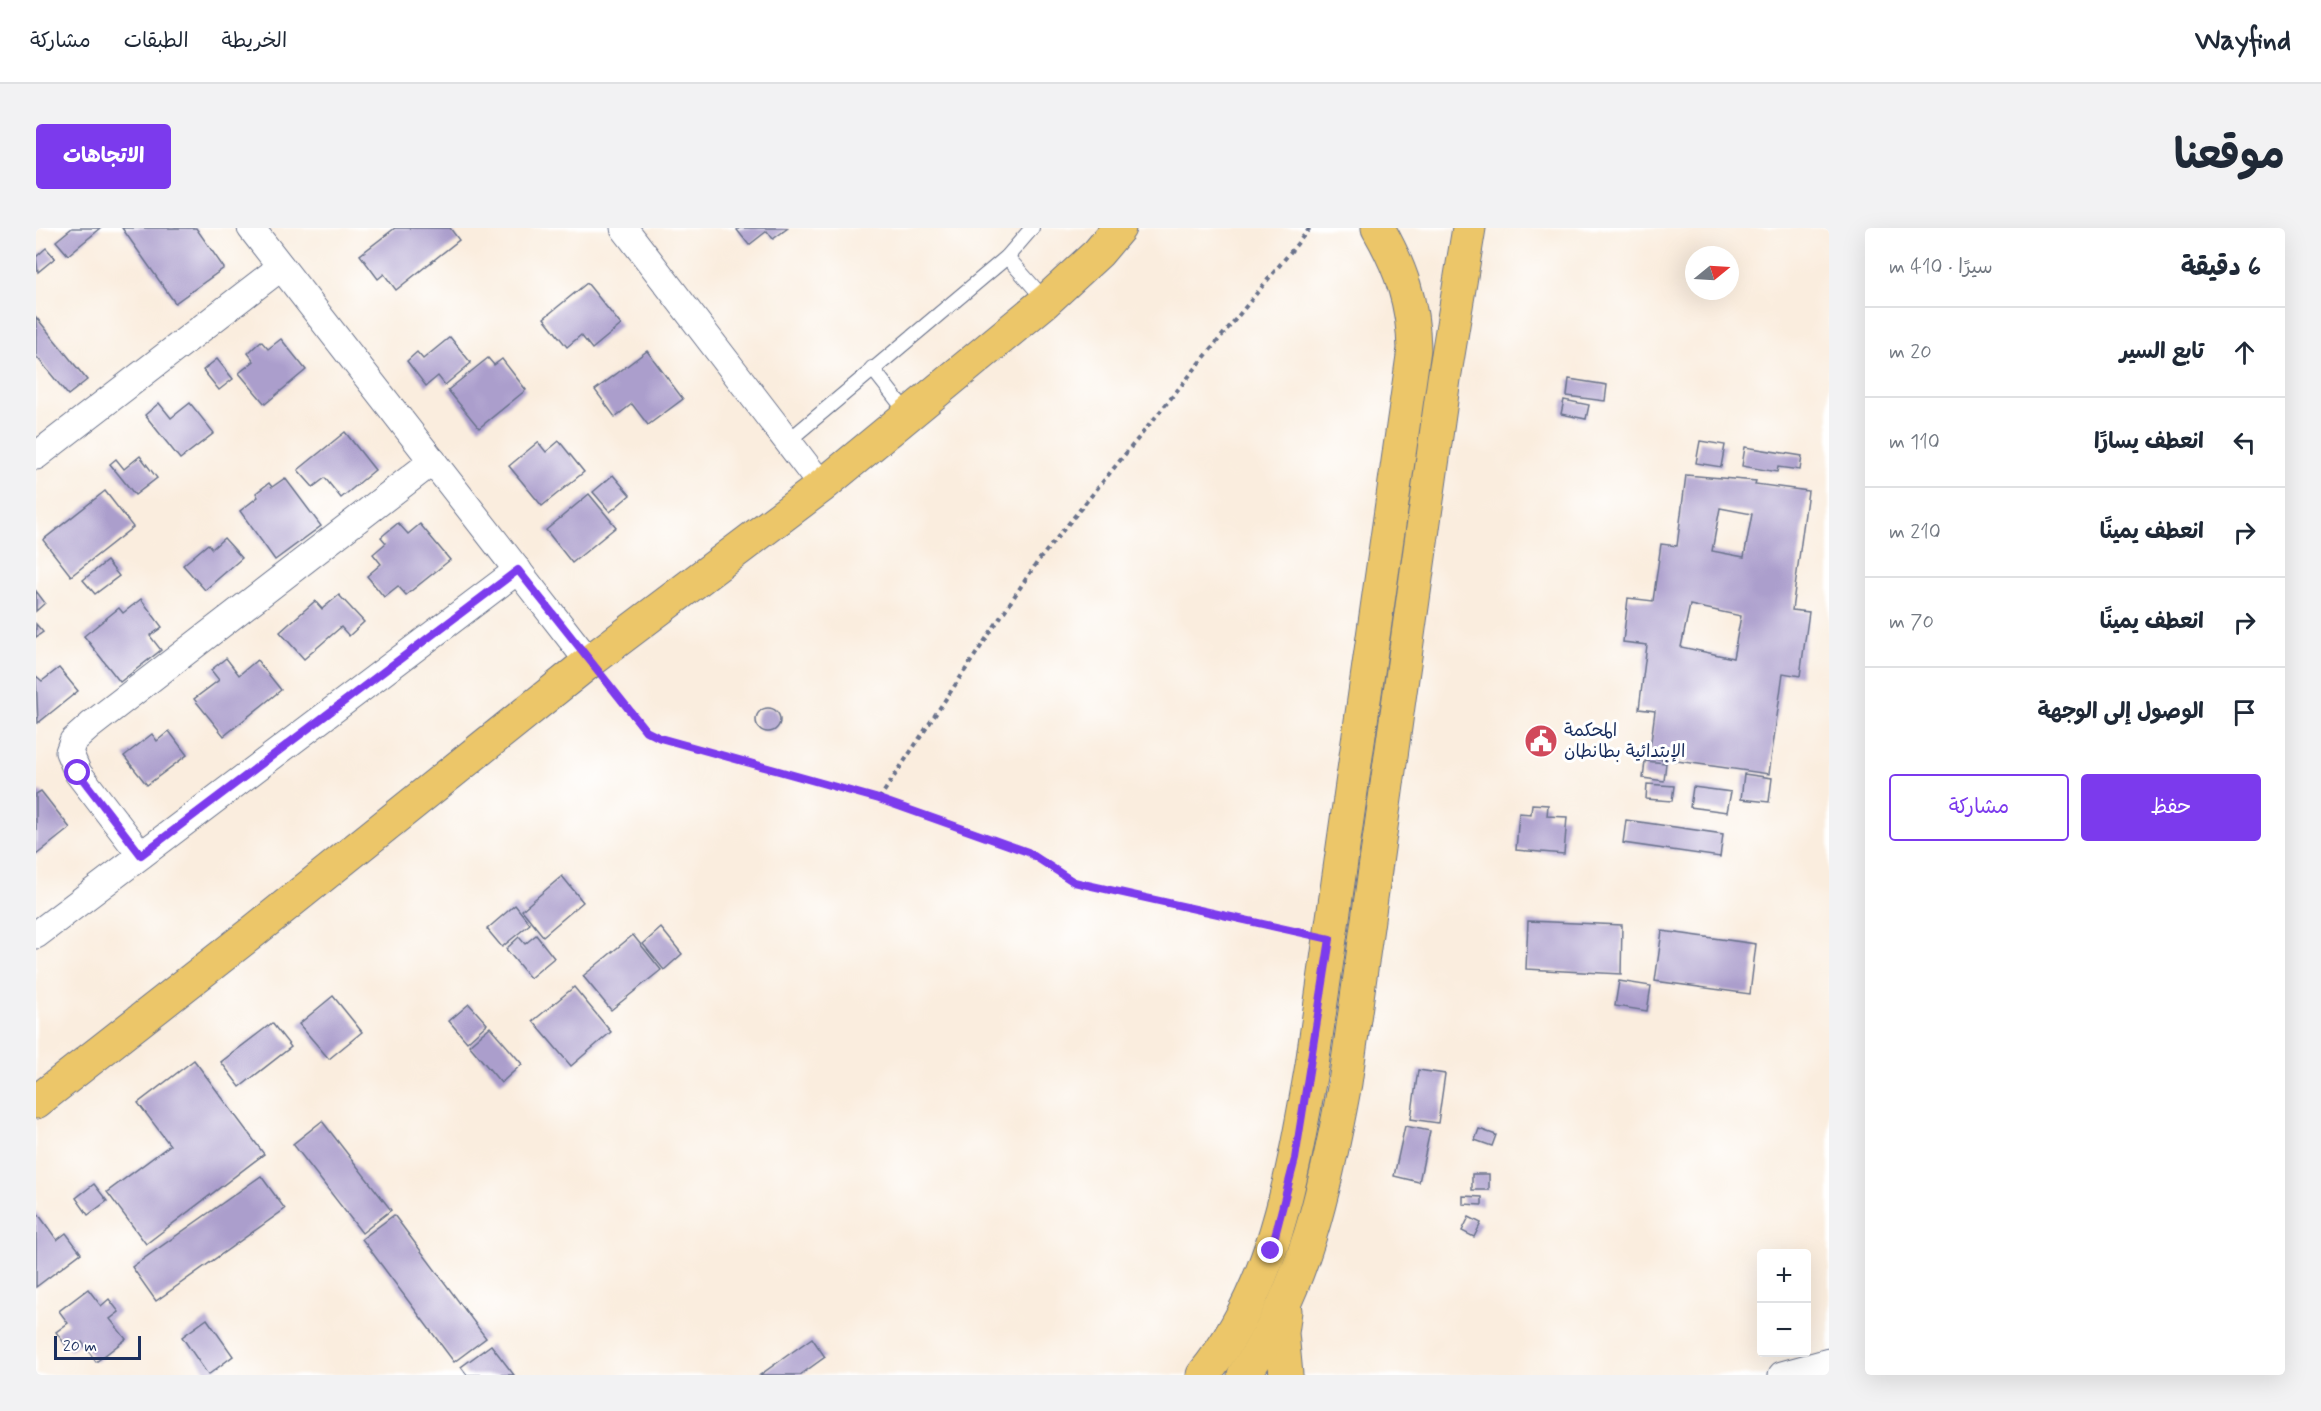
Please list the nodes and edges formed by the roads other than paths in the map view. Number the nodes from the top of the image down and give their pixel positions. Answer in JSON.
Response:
{"nodes":[{"id":1,"x":251,"y":228,"type":"edge"},
{"id":2,"x":624,"y":228,"type":"edge"},
{"id":3,"x":1032,"y":228,"type":"edge"},
{"id":4,"x":1119,"y":228,"type":"edge"},
{"id":5,"x":1146,"y":228,"type":"edge"},
{"id":6,"x":1378,"y":228,"type":"edge"},
{"id":7,"x":1469,"y":228,"type":"edge"},
{"id":8,"x":1098,"y":253,"type":"junction"},
{"id":9,"x":1006,"y":257,"type":"junction"},
{"id":10,"x":281,"y":267,"type":"junction"},
{"id":11,"x":1046,"y":301,"type":"junction"},
{"id":12,"x":872,"y":368,"type":"junction"},
{"id":13,"x":908,"y":414,"type":"junction"},
{"id":14,"x":788,"y":441,"type":"junction"},
{"id":15,"x":36,"y":456,"type":"edge"},
{"id":16,"x":433,"y":461,"type":"junction"},
{"id":17,"x":822,"y":486,"type":"junction"},
{"id":18,"x":518,"y":570,"type":"junction"},
{"id":19,"x":589,"y":662,"type":"junction"},
{"id":20,"x":141,"y":855,"type":"junction"},
{"id":21,"x":36,"y":935,"type":"edge"},
{"id":22,"x":36,"y":1102,"type":"edge"},
{"id":23,"x":1286,"y":1302,"type":"junction"},
{"id":24,"x":1829,"y":1362,"type":"edge"},
{"id":25,"x":1203,"y":1375,"type":"edge"},
{"id":26,"x":1244,"y":1375,"type":"edge"},
{"id":27,"x":1286,"y":1375,"type":"edge"},
{"id":28,"x":1782,"y":1375,"type":"edge"}],
"edges":[{"from":1,"to":10,"type":"street"},
{"from":2,"to":14,"type":"street"},
{"from":3,"to":9,"type":"lane"},
{"from":4,"to":8,"type":"main road"},
{"from":5,"to":8,"type":"main road"},
{"from":6,"to":25,"type":"main road"},
{"from":7,"to":23,"type":"main road"},
{"from":8,"to":11,"type":"main road"},
{"from":9,"to":11,"type":"lane"},
{"from":9,"to":12,"type":"lane"},
{"from":10,"to":15,"type":"street"},
{"from":10,"to":16,"type":"street"},
{"from":11,"to":13,"type":"main road"},
{"from":12,"to":13,"type":"lane"},
{"from":12,"to":14,"type":"lane"},
{"from":13,"to":17,"type":"main road"},
{"from":14,"to":17,"type":"street"},
{"from":16,"to":18,"type":"street"},
{"from":16,"to":20,"type":"street"},
{"from":17,"to":19,"type":"main road"},
{"from":18,"to":19,"type":"street"},
{"from":18,"to":20,"type":"street"},
{"from":19,"to":22,"type":"main road"},
{"from":20,"to":21,"type":"street"},
{"from":23,"to":26,"type":"main road"},
{"from":23,"to":27,"type":"main road"},
{"from":24,"to":28,"type":"street"}]}
